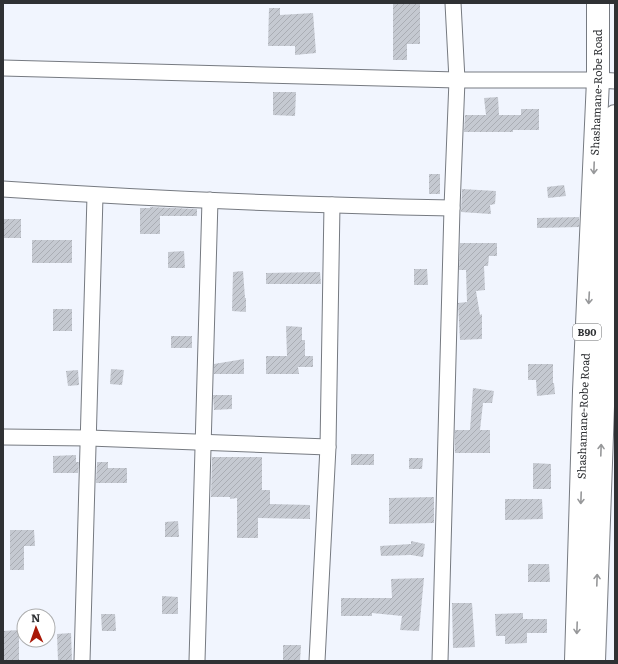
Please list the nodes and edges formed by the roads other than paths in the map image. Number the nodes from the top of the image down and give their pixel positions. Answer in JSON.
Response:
{"nodes":[{"id":1,"x":453,"y":3,"type":"edge"},
{"id":2,"x":598,"y":3,"type":"edge"},
{"id":3,"x":3,"y":68,"type":"edge"},
{"id":4,"x":457,"y":80,"type":"junction"},
{"id":5,"x":606,"y":81,"type":"edge"},
{"id":6,"x":615,"y":116,"type":"edge"},
{"id":7,"x":3,"y":190,"type":"edge"},
{"id":8,"x":95,"y":196,"type":"junction"},
{"id":9,"x":210,"y":200,"type":"junction"},
{"id":10,"x":332,"y":205,"type":"junction"},
{"id":11,"x":452,"y":208,"type":"junction"},
{"id":12,"x":3,"y":437,"type":"edge"},
{"id":13,"x":89,"y":438,"type":"junction"},
{"id":14,"x":203,"y":443,"type":"junction"},
{"id":15,"x":328,"y":447,"type":"junction"},
{"id":16,"x":82,"y":661,"type":"edge"},
{"id":17,"x":197,"y":661,"type":"edge"},
{"id":18,"x":317,"y":661,"type":"edge"},
{"id":19,"x":440,"y":661,"type":"edge"},
{"id":20,"x":576,"y":661,"type":"edge"},
{"id":21,"x":594,"y":661,"type":"edge"}],
"edges":[{"from":1,"to":4,"type":"street"},
{"from":2,"to":5,"type":"main road","name":"Shashamane-Robe Road","number":"B90"},
{"from":3,"to":4,"type":"street"},
{"from":4,"to":5,"type":"street"},
{"from":4,"to":11,"type":"street"},
{"from":5,"to":20,"type":"main road","name":"Shashamane-Robe Road","number":"B90","one_way":true},
{"from":21,"to":6,"type":"main road","name":"Shashamane-Robe Road","number":"B90","one_way":true},
{"from":7,"to":8,"type":"street"},
{"from":8,"to":9,"type":"street"},
{"from":8,"to":13,"type":"street"},
{"from":9,"to":10,"type":"street"},
{"from":9,"to":14,"type":"street"},
{"from":10,"to":11,"type":"street"},
{"from":10,"to":15,"type":"street"},
{"from":11,"to":19,"type":"street"},
{"from":12,"to":13,"type":"street"},
{"from":13,"to":14,"type":"street"},
{"from":13,"to":16,"type":"street"},
{"from":14,"to":15,"type":"street"},
{"from":14,"to":17,"type":"street"},
{"from":15,"to":18,"type":"street"}]}
